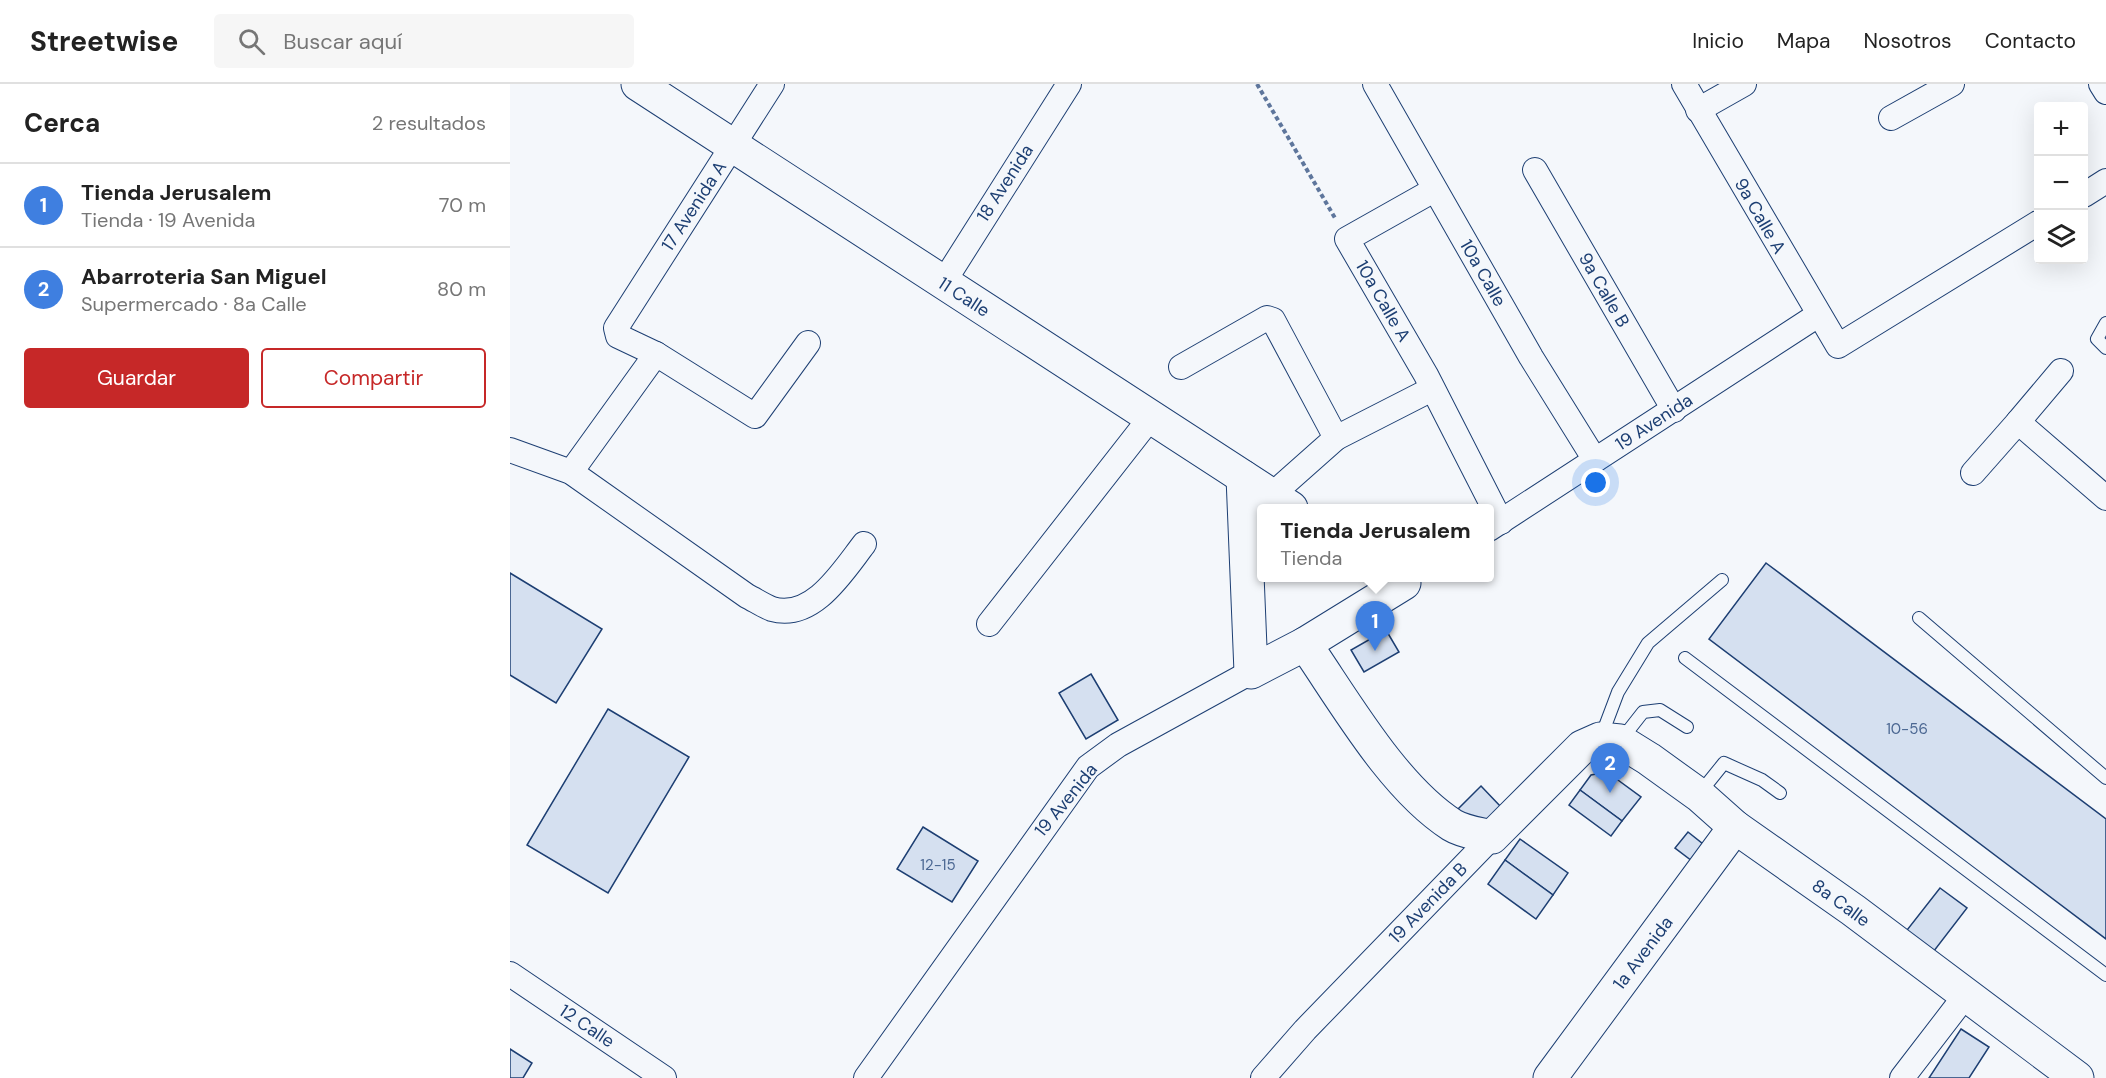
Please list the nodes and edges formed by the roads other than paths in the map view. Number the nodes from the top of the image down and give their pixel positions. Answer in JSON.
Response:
{"nodes":[{"id":1,"x":638,"y":84,"type":"edge"},
{"id":2,"x":772,"y":84,"type":"edge"},
{"id":3,"x":1069,"y":84,"type":"edge"},
{"id":4,"x":1375,"y":84,"type":"edge"},
{"id":5,"x":1684,"y":84,"type":"edge"},
{"id":6,"x":1744,"y":84,"type":"edge"},
{"id":7,"x":1952,"y":84,"type":"edge"},
{"id":8,"x":2101,"y":84,"type":"edge"},
{"id":9,"x":2106,"y":92,"type":"edge"},
{"id":10,"x":1698,"y":110,"type":"junction"},
{"id":11,"x":1891,"y":118,"type":"dead end"},
{"id":12,"x":732,"y":146,"type":"junction"},
{"id":13,"x":1535,"y":170,"type":"dead end"},
{"id":14,"x":2106,"y":181,"type":"edge"},
{"id":15,"x":1434,"y":190,"type":"junction"},
{"id":16,"x":2088,"y":192,"type":"edge"},
{"id":17,"x":2034,"y":224,"type":"edge"},
{"id":18,"x":943,"y":283,"type":"junction"},
{"id":19,"x":1818,"y":315,"type":"junction"},
{"id":20,"x":2106,"y":323,"type":"edge"},
{"id":21,"x":808,"y":343,"type":"dead end"},
{"id":22,"x":2106,"y":348,"type":"edge"},
{"id":23,"x":656,"y":354,"type":"junction"},
{"id":24,"x":1181,"y":367,"type":"dead end"},
{"id":25,"x":2061,"y":371,"type":"dead end"},
{"id":26,"x":1432,"y":389,"type":"junction"},
{"id":27,"x":1674,"y":410,"type":"junction"},
{"id":28,"x":1151,"y":417,"type":"junction"},
{"id":29,"x":2018,"y":422,"type":"junction"},
{"id":30,"x":1336,"y":438,"type":"junction"},
{"id":31,"x":510,"y":450,"type":"edge"},
{"id":32,"x":1595,"y":460,"type":"junction"},
{"id":33,"x":571,"y":472,"type":"junction"},
{"id":34,"x":1973,"y":473,"type":"dead end"},
{"id":35,"x":1243,"y":477,"type":"junction"},
{"id":36,"x":2106,"y":498,"type":"edge"},
{"id":37,"x":1282,"y":503,"type":"edge"},
{"id":38,"x":1485,"y":504,"type":"edge"},
{"id":39,"x":1495,"y":526,"type":"edge"},
{"id":40,"x":864,"y":544,"type":"dead end"},
{"id":41,"x":1722,"y":580,"type":"dead end"},
{"id":42,"x":1399,"y":582,"type":"edge"},
{"id":43,"x":1919,"y":618,"type":"dead end"},
{"id":44,"x":989,"y":624,"type":"dead end"},
{"id":45,"x":1305,"y":644,"type":"junction"},
{"id":46,"x":1685,"y":657,"type":"dead end"},
{"id":47,"x":1251,"y":672,"type":"junction"},
{"id":48,"x":1687,"y":727,"type":"dead end"},
{"id":49,"x":1610,"y":740,"type":"junction"},
{"id":50,"x":2106,"y":778,"type":"edge"},
{"id":51,"x":1780,"y":793,"type":"dead end"},
{"id":52,"x":1699,"y":795,"type":"junction"},
{"id":53,"x":1736,"y":827,"type":"junction"},
{"id":54,"x":1492,"y":837,"type":"junction"},
{"id":55,"x":510,"y":974,"type":"edge"},
{"id":56,"x":2106,"y":975,"type":"edge"},
{"id":57,"x":1965,"y":996,"type":"junction"},
{"id":58,"x":664,"y":1078,"type":"edge"},
{"id":59,"x":866,"y":1078,"type":"edge"},
{"id":60,"x":1263,"y":1078,"type":"edge"},
{"id":61,"x":1550,"y":1078,"type":"edge"},
{"id":62,"x":1902,"y":1078,"type":"edge"},
{"id":63,"x":2077,"y":1078,"type":"edge"}],
"edges":[{"from":1,"to":12,"type":"street","name":"11 Calle"},
{"from":2,"to":12,"type":"street","name":"17 Avenida A"},
{"from":3,"to":18,"type":"street","name":"18 Avenida"},
{"from":4,"to":15,"type":"street","name":"10a Calle"},
{"from":5,"to":10,"type":"street","name":"9a Calle A"},
{"from":6,"to":10,"type":"street"},
{"from":7,"to":11,"type":"street"},
{"from":8,"to":9,"type":"street"},
{"from":10,"to":19,"type":"street","name":"9a Calle A"},
{"from":12,"to":18,"type":"street","name":"11 Calle"},
{"from":12,"to":23,"type":"street","name":"17 Avenida A"},
{"from":13,"to":27,"type":"street","name":"9a Calle B"},
{"from":14,"to":16,"type":"street"},
{"from":15,"to":26,"type":"street","name":"10a Calle A"},
{"from":15,"to":32,"type":"street","name":"10a Calle"},
{"from":17,"to":19,"type":"street","name":"9a Calle A"},
{"from":18,"to":28,"type":"street","name":"11 Calle"},
{"from":19,"to":27,"type":"street","name":"19 Avenida"},
{"from":20,"to":22,"type":"lane"},
{"from":21,"to":23,"type":"street"},
{"from":23,"to":33,"type":"street"},
{"from":24,"to":30,"type":"street"},
{"from":25,"to":29,"type":"street"},
{"from":26,"to":30,"type":"street"},
{"from":26,"to":38,"type":"street","name":"10a Calle A"},
{"from":27,"to":32,"type":"street","name":"19 Avenida"},
{"from":28,"to":35,"type":"street","name":"11 Calle"},
{"from":28,"to":44,"type":"street"},
{"from":29,"to":34,"type":"street"},
{"from":29,"to":36,"type":"street"},
{"from":30,"to":37,"type":"street"},
{"from":31,"to":33,"type":"street"},
{"from":32,"to":39,"type":"street","name":"19 Avenida"},
{"from":33,"to":40,"type":"street"},
{"from":35,"to":37,"type":"street","name":"11 Calle"},
{"from":35,"to":47,"type":"street"},
{"from":41,"to":49,"type":"lane"},
{"from":42,"to":45,"type":"street","name":"19 Avenida"},
{"from":43,"to":50,"type":"lane"},
{"from":45,"to":47,"type":"street","name":"19 Avenida"},
{"from":45,"to":54,"type":"street"},
{"from":46,"to":56,"type":"lane"},
{"from":47,"to":59,"type":"street","name":"19 Avenida"},
{"from":48,"to":49,"type":"lane"},
{"from":49,"to":52,"type":"street","name":"8a Calle"},
{"from":49,"to":54,"type":"street","name":"19 Avenida B"},
{"from":51,"to":52,"type":"lane"},
{"from":52,"to":53,"type":"street","name":"8a Calle"},
{"from":53,"to":57,"type":"street","name":"8a Calle"},
{"from":53,"to":61,"type":"street","name":"1a Avenida"},
{"from":54,"to":60,"type":"street","name":"19 Avenida B"},
{"from":55,"to":58,"type":"street","name":"12 Calle"},
{"from":57,"to":62,"type":"street"},
{"from":57,"to":63,"type":"street","name":"8a Calle"}]}
